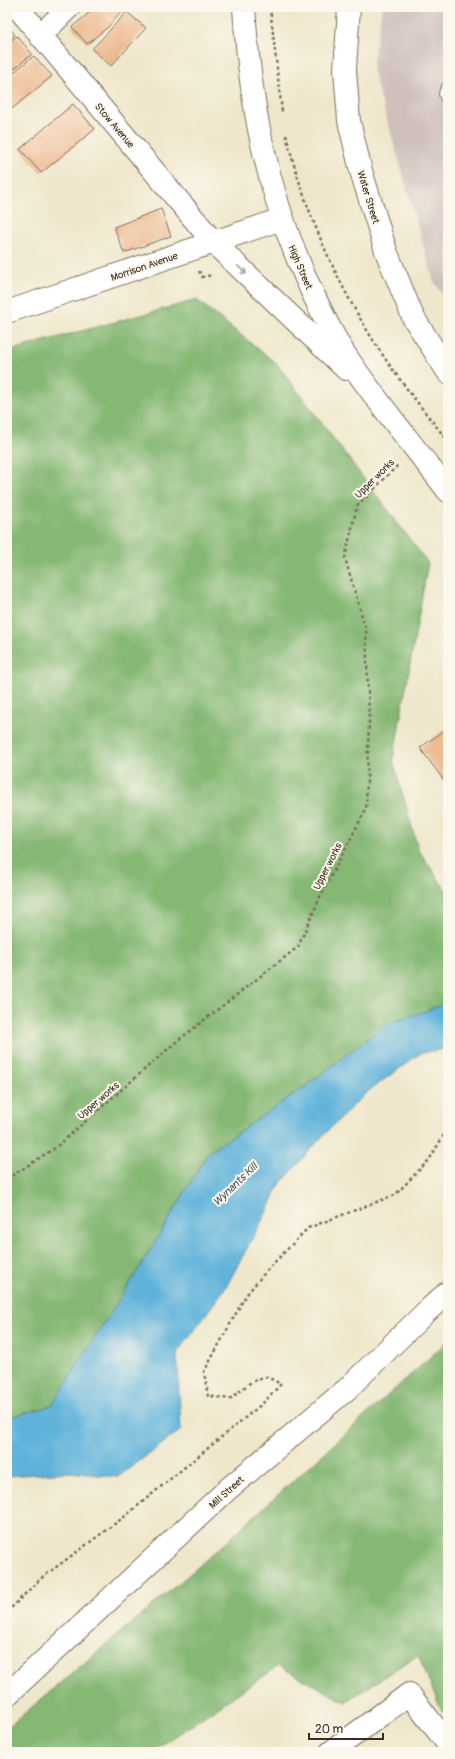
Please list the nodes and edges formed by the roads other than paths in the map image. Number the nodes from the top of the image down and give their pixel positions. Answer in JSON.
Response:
{"nodes":[{"id":1,"x":17,"y":7,"type":"edge"},
{"id":2,"x":69,"y":7,"type":"edge"},
{"id":3,"x":244,"y":7,"type":"edge"},
{"id":4,"x":350,"y":7,"type":"edge"},
{"id":5,"x":40,"y":36,"type":"junction"},
{"id":6,"x":448,"y":89,"type":"edge"},
{"id":7,"x":448,"y":98,"type":"edge"},
{"id":8,"x":282,"y":219,"type":"junction"},
{"id":9,"x":214,"y":243,"type":"junction"},
{"id":10,"x":7,"y":312,"type":"edge"},
{"id":11,"x":448,"y":372,"type":"edge"},
{"id":12,"x":373,"y":394,"type":"junction"},
{"id":13,"x":448,"y":491,"type":"edge"},
{"id":14,"x":448,"y":1292,"type":"edge"},
{"id":15,"x":7,"y":1695,"type":"edge"},
{"id":16,"x":448,"y":1744,"type":"edge"},
{"id":17,"x":331,"y":1752,"type":"edge"}],
"edges":[{"from":1,"to":5,"type":"main road","name":"Stow Avenue"},
{"from":2,"to":5,"type":"main road"},
{"from":3,"to":8,"type":"main road","name":"High Street"},
{"from":4,"to":11,"type":"main road","name":"Water Street"},
{"from":5,"to":9,"type":"main road","name":"Stow Avenue"},
{"from":6,"to":7,"type":"lane"},
{"from":8,"to":9,"type":"main road","name":"Morrison Avenue"},
{"from":8,"to":12,"type":"main road","name":"High Street"},
{"from":9,"to":10,"type":"main road","name":"Morrison Avenue"},
{"from":9,"to":12,"type":"main road","name":"Stow Avenue","one_way":true},
{"from":12,"to":13,"type":"main road","name":"High Street"},
{"from":14,"to":15,"type":"main road","name":"Mill Street"},
{"from":16,"to":17,"type":"main road"}]}
